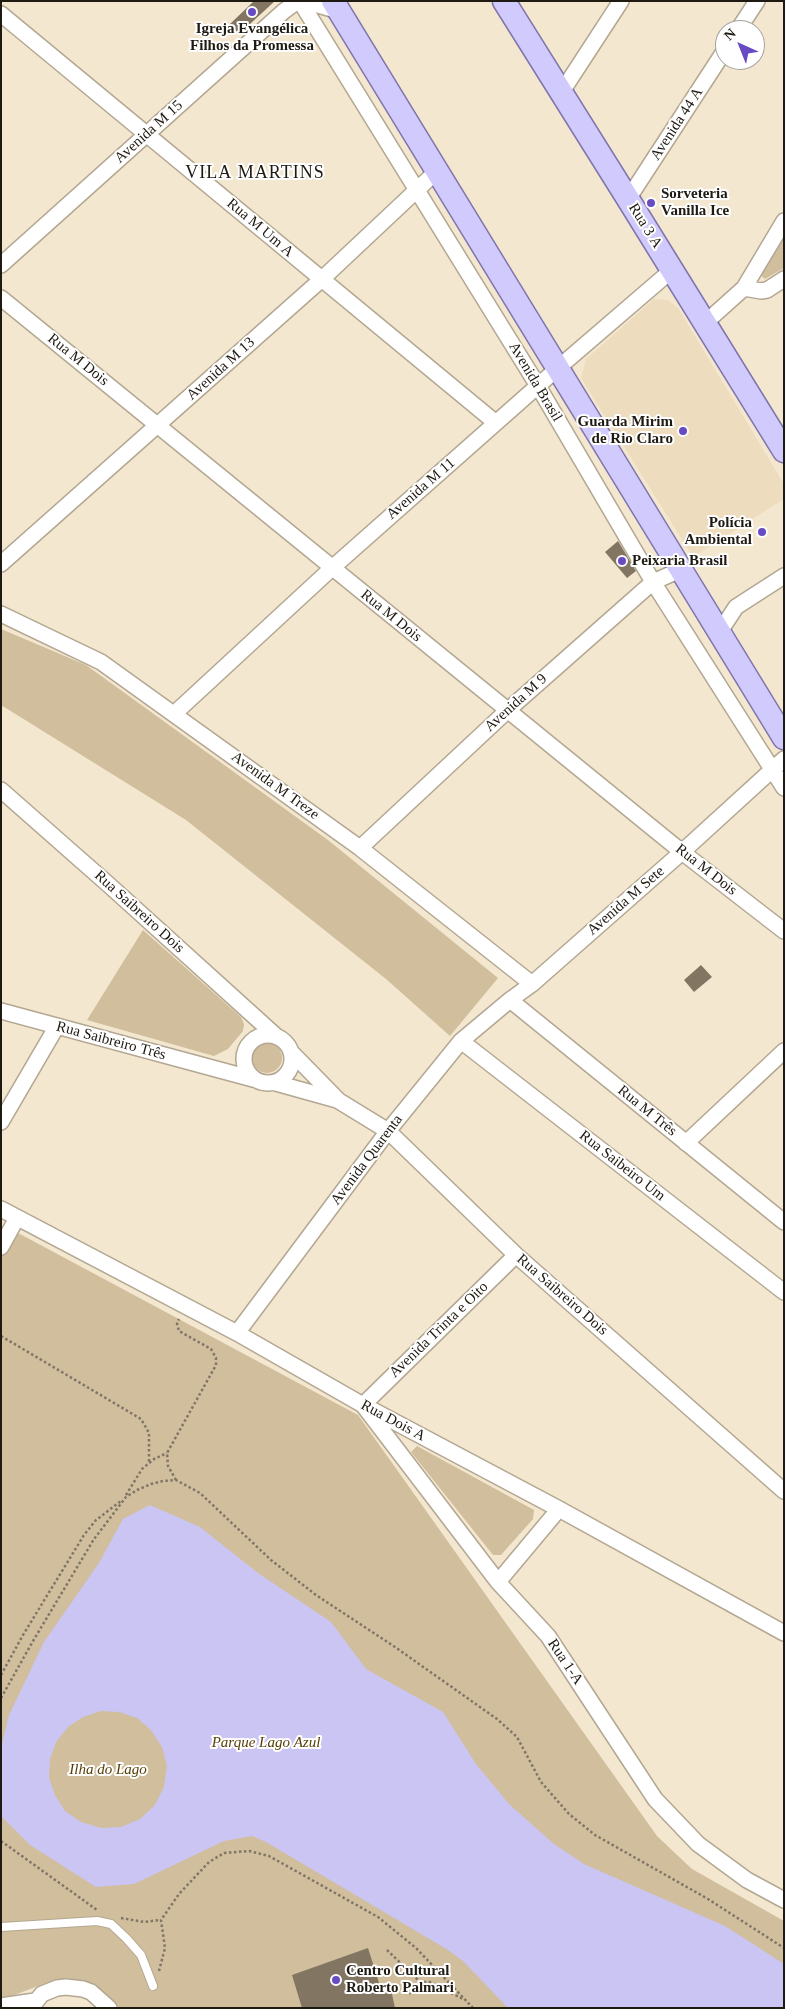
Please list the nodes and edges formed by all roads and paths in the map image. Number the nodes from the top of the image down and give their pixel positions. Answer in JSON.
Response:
{"nodes":[{"id":1,"x":301,"y":1,"type":"edge"},
{"id":2,"x":504,"y":1,"type":"edge"},
{"id":3,"x":621,"y":1,"type":"edge"},
{"id":4,"x":757,"y":1,"type":"edge"},
{"id":5,"x":336,"y":6,"type":"edge"},
{"id":6,"x":1,"y":14,"type":"edge"},
{"id":7,"x":745,"y":20,"type":"edge"},
{"id":8,"x":715,"y":65,"type":"edge"},
{"id":9,"x":561,"y":93,"type":"junction"},
{"id":10,"x":147,"y":134,"type":"junction"},
{"id":11,"x":438,"y":171,"type":"junction"},
{"id":12,"x":417,"y":191,"type":"junction"},
{"id":13,"x":628,"y":198,"type":"junction"},
{"id":14,"x":784,"y":221,"type":"edge"},
{"id":15,"x":1,"y":265,"type":"edge"},
{"id":16,"x":672,"y":270,"type":"junction"},
{"id":17,"x":322,"y":279,"type":"junction"},
{"id":18,"x":784,"y":279,"type":"edge"},
{"id":19,"x":744,"y":288,"type":"junction"},
{"id":20,"x":1,"y":298,"type":"edge"},
{"id":21,"x":705,"y":323,"type":"junction"},
{"id":22,"x":558,"y":368,"type":"junction"},
{"id":23,"x":538,"y":386,"type":"junction"},
{"id":24,"x":496,"y":423,"type":"junction"},
{"id":25,"x":158,"y":426,"type":"junction"},
{"id":26,"x":784,"y":451,"type":"edge"},
{"id":27,"x":1,"y":564,"type":"edge"},
{"id":28,"x":332,"y":568,"type":"junction"},
{"id":29,"x":680,"y":570,"type":"junction"},
{"id":30,"x":784,"y":576,"type":"edge"},
{"id":31,"x":653,"y":582,"type":"junction"},
{"id":32,"x":1,"y":614,"type":"edge"},
{"id":33,"x":720,"y":633,"type":"junction"},
{"id":34,"x":508,"y":710,"type":"junction"},
{"id":35,"x":174,"y":713,"type":"junction"},
{"id":36,"x":784,"y":738,"type":"edge"},
{"id":37,"x":784,"y":759,"type":"edge"},
{"id":38,"x":772,"y":769,"type":"junction"},
{"id":39,"x":784,"y":788,"type":"edge"},
{"id":40,"x":1,"y":790,"type":"edge"},
{"id":41,"x":360,"y":848,"type":"junction"},
{"id":42,"x":682,"y":852,"type":"junction"},
{"id":43,"x":784,"y":931,"type":"edge"},
{"id":44,"x":532,"y":984,"type":"junction"},
{"id":45,"x":510,"y":1000,"type":"junction"},
{"id":46,"x":1,"y":1011,"type":"edge"},
{"id":47,"x":57,"y":1026,"type":"junction"},
{"id":48,"x":276,"y":1036,"type":"junction"},
{"id":49,"x":461,"y":1041,"type":"junction"},
{"id":50,"x":784,"y":1051,"type":"edge"},
{"id":51,"x":292,"y":1053,"type":"junction"},
{"id":52,"x":244,"y":1064,"type":"junction"},
{"id":53,"x":221,"y":1070,"type":"junction"},
{"id":54,"x":253,"y":1079,"type":"junction"},
{"id":55,"x":276,"y":1083,"type":"junction"},
{"id":56,"x":339,"y":1101,"type":"junction"},
{"id":57,"x":1,"y":1122,"type":"edge"},
{"id":58,"x":388,"y":1131,"type":"junction"},
{"id":59,"x":686,"y":1143,"type":"junction"},
{"id":60,"x":1,"y":1209,"type":"edge"},
{"id":61,"x":17,"y":1218,"type":"junction"},
{"id":62,"x":784,"y":1222,"type":"edge"},
{"id":63,"x":1,"y":1247,"type":"edge"},
{"id":64,"x":516,"y":1255,"type":"junction"},
{"id":65,"x":784,"y":1292,"type":"edge"},
{"id":66,"x":184,"y":1305,"type":"junction"},
{"id":67,"x":237,"y":1333,"type":"junction"},
{"id":68,"x":1,"y":1336,"type":"edge"},
{"id":69,"x":362,"y":1404,"type":"junction"},
{"id":70,"x":167,"y":1453,"type":"junction"},
{"id":71,"x":149,"y":1462,"type":"junction"},
{"id":72,"x":176,"y":1480,"type":"junction"},
{"id":73,"x":784,"y":1491,"type":"edge"},
{"id":74,"x":126,"y":1497,"type":"junction"},
{"id":75,"x":559,"y":1509,"type":"junction"},
{"id":76,"x":498,"y":1582,"type":"junction"},
{"id":77,"x":784,"y":1633,"type":"edge"},
{"id":78,"x":1,"y":1675,"type":"edge"},
{"id":79,"x":1,"y":1698,"type":"edge"},
{"id":80,"x":1,"y":1841,"type":"edge"},
{"id":81,"x":784,"y":1900,"type":"edge"},
{"id":82,"x":101,"y":1912,"type":"dead end"},
{"id":83,"x":116,"y":1918,"type":"dead end"},
{"id":84,"x":161,"y":1920,"type":"junction"},
{"id":85,"x":1,"y":1927,"type":"edge"},
{"id":86,"x":784,"y":1948,"type":"edge"},
{"id":87,"x":387,"y":1950,"type":"dead end"},
{"id":88,"x":420,"y":1982,"type":"junction"},
{"id":89,"x":152,"y":1986,"type":"joint"},
{"id":90,"x":409,"y":1994,"type":"dead end"},
{"id":91,"x":467,"y":2001,"type":"junction"},
{"id":92,"x":33,"y":2004,"type":"edge"},
{"id":93,"x":1,"y":2006,"type":"edge"},
{"id":94,"x":109,"y":2008,"type":"edge"},
{"id":95,"x":473,"y":2008,"type":"edge"}],
"edges":[{"from":1,"to":5,"type":"street"},
{"from":1,"to":10,"type":"street","name":"Avenida M 15"},
{"from":1,"to":12,"type":"street","name":"Avenida Brasil"},
{"from":2,"to":9,"type":"main road","name":"Rua 3 A"},
{"from":3,"to":9,"type":"street"},
{"from":4,"to":7,"type":"street"},
{"from":5,"to":11,"type":"main road","name":"Avenida Brasil"},
{"from":6,"to":10,"type":"street","name":"Rua M Um A"},
{"from":8,"to":13,"type":"street","name":"Avenida 44 A"},
{"from":9,"to":13,"type":"main road","name":"Rua 3 A"},
{"from":10,"to":15,"type":"street","name":"Avenida M 15"},
{"from":10,"to":17,"type":"street","name":"Rua M Um A"},
{"from":11,"to":12,"type":"street","name":"Avenida M 13"},
{"from":11,"to":22,"type":"main road","name":"Avenida Brasil"},
{"from":12,"to":17,"type":"street","name":"Avenida M 13"},
{"from":12,"to":23,"type":"street","name":"Avenida Brasil"},
{"from":13,"to":16,"type":"main road","name":"Rua 3 A"},
{"from":14,"to":19,"type":"street"},
{"from":16,"to":21,"type":"main road","name":"Rua 3 A"},
{"from":16,"to":22,"type":"street","name":"Avenida M 11"},
{"from":17,"to":24,"type":"street","name":"Rua M Um A"},
{"from":17,"to":25,"type":"street","name":"Avenida M 13"},
{"from":18,"to":19,"type":"street"},
{"from":19,"to":21,"type":"street"},
{"from":20,"to":25,"type":"street","name":"Rua M Dois"},
{"from":21,"to":26,"type":"main road","name":"Rua 3 A"},
{"from":22,"to":23,"type":"street","name":"Avenida M 11"},
{"from":22,"to":29,"type":"main road","name":"Avenida Brasil"},
{"from":23,"to":24,"type":"street","name":"Avenida M 11"},
{"from":23,"to":31,"type":"street","name":"Avenida Brasil"},
{"from":24,"to":28,"type":"street","name":"Avenida M 11"},
{"from":25,"to":27,"type":"street","name":"Avenida M 13"},
{"from":25,"to":28,"type":"street","name":"Rua M Dois"},
{"from":28,"to":34,"type":"street","name":"Rua M Dois"},
{"from":28,"to":35,"type":"street","name":"Avenida M 11"},
{"from":29,"to":31,"type":"street","name":"Avenida M 9"},
{"from":29,"to":33,"type":"main road","name":"Avenida Brasil"},
{"from":30,"to":33,"type":"street"},
{"from":31,"to":34,"type":"street","name":"Avenida M 9"},
{"from":31,"to":38,"type":"street","name":"Avenida Brasil"},
{"from":32,"to":35,"type":"street","name":"Avenida M Treze"},
{"from":33,"to":36,"type":"main road","name":"Avenida Brasil"},
{"from":34,"to":41,"type":"street","name":"Avenida M 9"},
{"from":34,"to":42,"type":"street","name":"Rua M Dois"},
{"from":35,"to":41,"type":"street","name":"Avenida M Treze"},
{"from":37,"to":38,"type":"street","name":"Avenida M Sete"},
{"from":38,"to":39,"type":"street","name":"Avenida Brasil"},
{"from":38,"to":42,"type":"street","name":"Avenida M Sete"},
{"from":40,"to":48,"type":"street","name":"Rua Saibreiro Dois"},
{"from":41,"to":44,"type":"street","name":"Avenida M Treze"},
{"from":42,"to":43,"type":"street","name":"Rua M Dois"},
{"from":42,"to":44,"type":"street","name":"Avenida M Sete"},
{"from":44,"to":45,"type":"street","name":"Avenida M Sete"},
{"from":45,"to":49,"type":"street","name":"Avenida Quarenta"},
{"from":45,"to":59,"type":"street","name":"Rua M Três"},
{"from":46,"to":47,"type":"street","name":"Rua Saibreiro Três"},
{"from":47,"to":53,"type":"street","name":"Rua Saibreiro Três"},
{"from":47,"to":57,"type":"street"},
{"from":48,"to":51,"type":"street"},
{"from":48,"to":52,"type":"street"},
{"from":49,"to":58,"type":"street","name":"Avenida Quarenta"},
{"from":49,"to":65,"type":"street","name":"Rua Saibeiro Um"},
{"from":50,"to":59,"type":"street"},
{"from":51,"to":55,"type":"street"},
{"from":51,"to":56,"type":"street","name":"Rua Saibreiro Dois"},
{"from":52,"to":53,"type":"street","name":"Rua Saibreiro Três"},
{"from":52,"to":54,"type":"street"},
{"from":53,"to":54,"type":"street","name":"Rua Saibreiro Três"},
{"from":54,"to":55,"type":"street"},
{"from":55,"to":56,"type":"street","name":"Rua Saibreiro Dois"},
{"from":56,"to":58,"type":"street","name":"Rua Saibreiro Dois"},
{"from":58,"to":64,"type":"street","name":"Rua Saibreiro Dois"},
{"from":58,"to":67,"type":"street","name":"Avenida Quarenta"},
{"from":59,"to":62,"type":"street","name":"Rua M Três"},
{"from":60,"to":61,"type":"street","name":"Rua Dois A"},
{"from":61,"to":63,"type":"street"},
{"from":61,"to":66,"type":"street","name":"Rua Dois A"},
{"from":64,"to":69,"type":"street","name":"Avenida Trinta e Oito"},
{"from":64,"to":73,"type":"street","name":"Rua Saibreiro Dois"},
{"from":66,"to":67,"type":"street","name":"Rua Dois A"},
{"from":66,"to":70,"type":"path"},
{"from":67,"to":69,"type":"street","name":"Rua Dois A"},
{"from":68,"to":71,"type":"path"},
{"from":69,"to":75,"type":"street","name":"Rua Dois A"},
{"from":69,"to":76,"type":"street","name":"Rua 1-A"},
{"from":70,"to":71,"type":"path"},
{"from":70,"to":72,"type":"path"},
{"from":71,"to":74,"type":"path"},
{"from":72,"to":74,"type":"path"},
{"from":72,"to":86,"type":"path"},
{"from":74,"to":78,"type":"path"},
{"from":74,"to":79,"type":"path"},
{"from":75,"to":76,"type":"street"},
{"from":75,"to":77,"type":"street","name":"Rua Dois A"},
{"from":76,"to":81,"type":"street","name":"Rua 1-A"},
{"from":80,"to":82,"type":"path"},
{"from":83,"to":84,"type":"path"},
{"from":84,"to":89,"type":"path"},
{"from":84,"to":91,"type":"path"},
{"from":85,"to":89,"type":"lane"},
{"from":87,"to":88,"type":"path"},
{"from":88,"to":90,"type":"path"},
{"from":88,"to":91,"type":"path"},
{"from":91,"to":95,"type":"path"},
{"from":92,"to":93,"type":"street"},
{"from":92,"to":94,"type":"street"}]}
